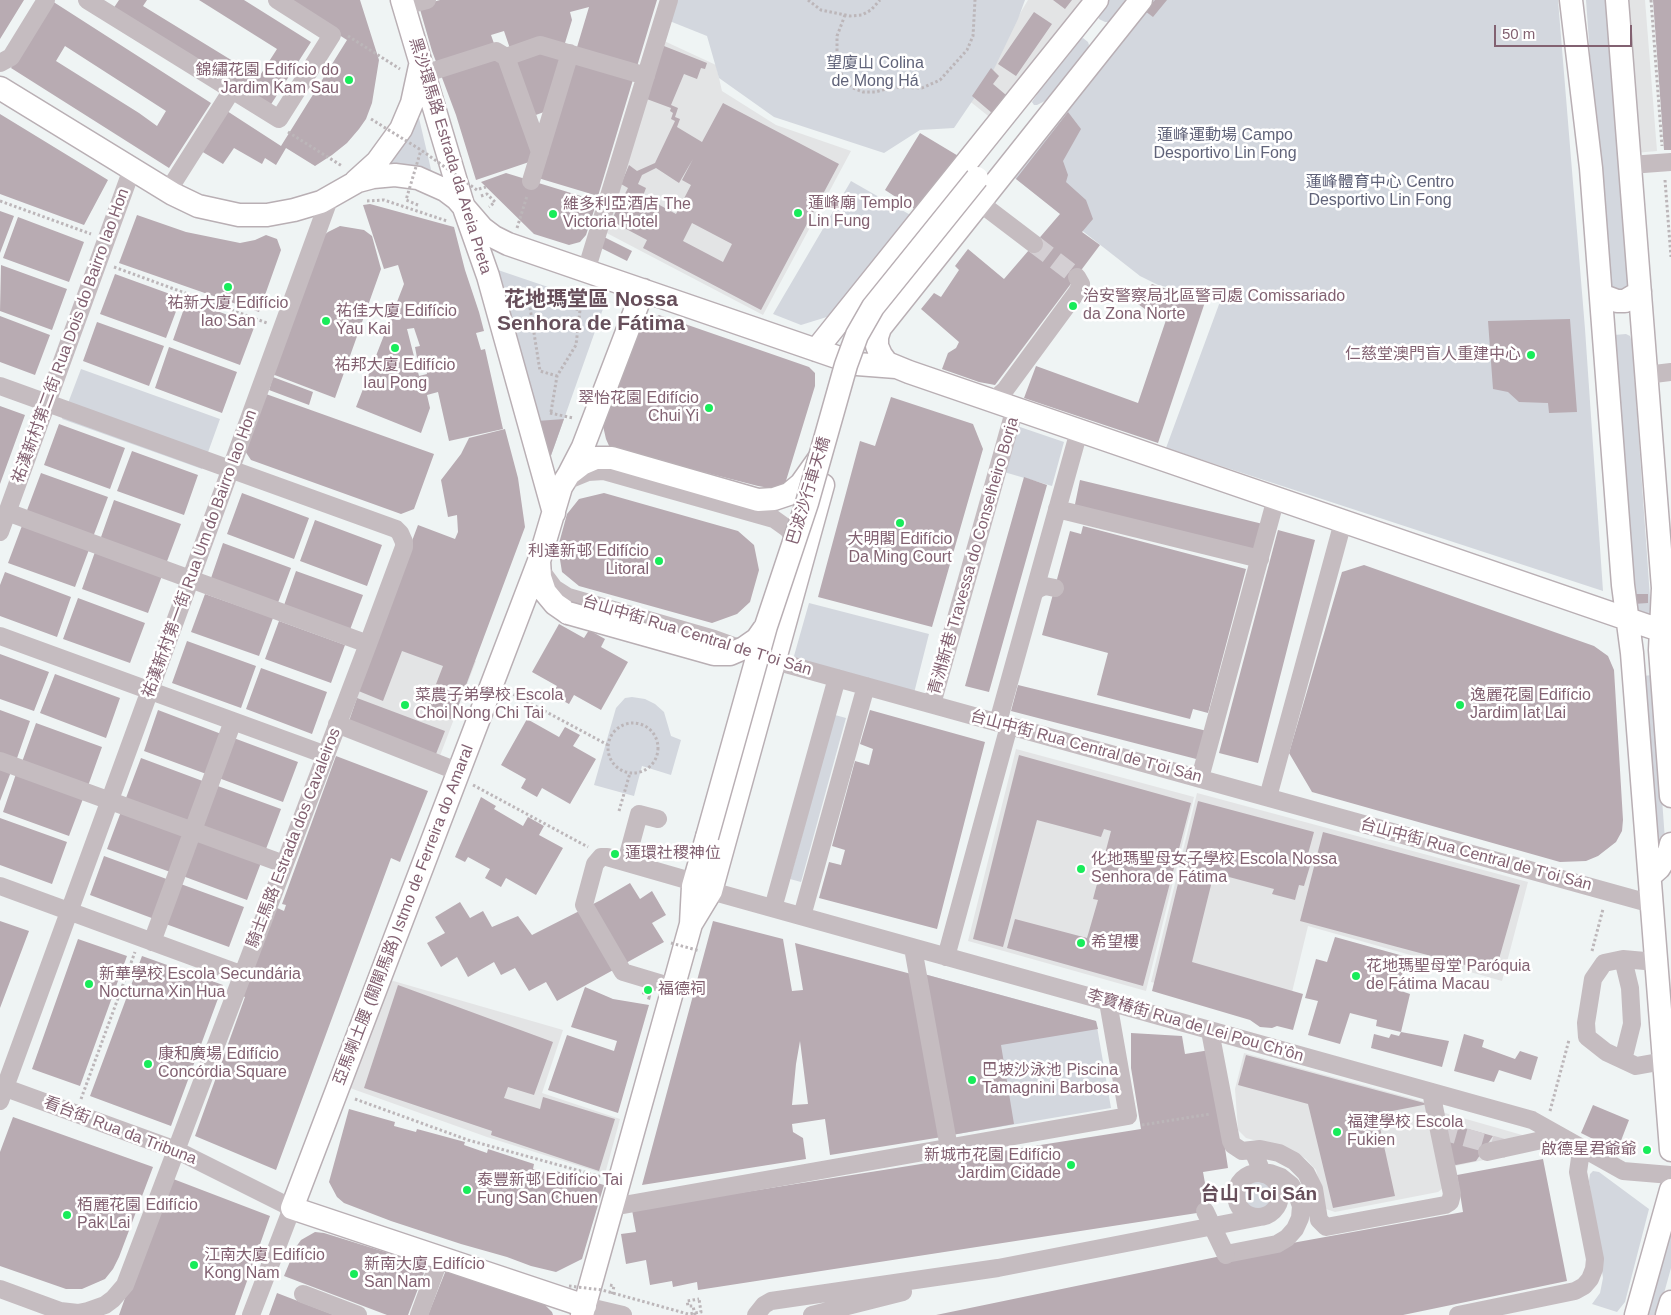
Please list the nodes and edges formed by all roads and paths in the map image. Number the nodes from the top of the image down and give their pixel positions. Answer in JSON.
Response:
{"nodes":[{"id":1,"x":46,"y":0,"type":"edge"},
{"id":2,"x":87,"y":0,"type":"edge"},
{"id":3,"x":427,"y":0,"type":"edge"},
{"id":4,"x":669,"y":0,"type":"edge"},
{"id":5,"x":808,"y":0,"type":"edge"},
{"id":6,"x":880,"y":0,"type":"edge"},
{"id":7,"x":975,"y":0,"type":"edge"},
{"id":8,"x":1141,"y":0,"type":"edge"},
{"id":9,"x":1617,"y":0,"type":"edge"},
{"id":10,"x":1651,"y":0,"type":"edge"},
{"id":11,"x":283,"y":1,"type":"edge"},
{"id":12,"x":1571,"y":1,"type":"edge"},
{"id":13,"x":403,"y":3,"type":"edge"},
{"id":14,"x":1092,"y":7,"type":"edge"},
{"id":15,"x":844,"y":15,"type":"junction"},
{"id":16,"x":332,"y":34,"type":"junction"},
{"id":17,"x":1114,"y":34,"type":"junction"},
{"id":18,"x":570,"y":54,"type":"junction"},
{"id":19,"x":506,"y":57,"type":"junction"},
{"id":20,"x":0,"y":63,"type":"edge"},
{"id":21,"x":393,"y":64,"type":"dead end"},
{"id":22,"x":422,"y":68,"type":"junction"},
{"id":23,"x":1039,"y":72,"type":"junction"},
{"id":24,"x":646,"y":76,"type":"junction"},
{"id":25,"x":0,"y":88,"type":"edge"},
{"id":26,"x":232,"y":90,"type":"junction"},
{"id":27,"x":371,"y":119,"type":"dead end"},
{"id":28,"x":279,"y":120,"type":"junction"},
{"id":29,"x":421,"y":150,"type":"junction"},
{"id":30,"x":540,"y":152,"type":"junction"},
{"id":31,"x":333,"y":160,"type":"dead end"},
{"id":32,"x":1667,"y":162,"type":"edge"},
{"id":33,"x":1630,"y":165,"type":"junction"},
{"id":34,"x":132,"y":169,"type":"junction"},
{"id":35,"x":531,"y":181,"type":"joint"},
{"id":36,"x":982,"y":186,"type":"junction"},
{"id":37,"x":486,"y":187,"type":"dead end"},
{"id":38,"x":168,"y":191,"type":"junction"},
{"id":39,"x":345,"y":196,"type":"junction"},
{"id":40,"x":0,"y":201,"type":"edge"},
{"id":41,"x":462,"y":205,"type":"junction"},
{"id":42,"x":416,"y":211,"type":"junction"},
{"id":43,"x":471,"y":230,"type":"junction"},
{"id":44,"x":106,"y":240,"type":"junction"},
{"id":45,"x":1034,"y":244,"type":"tunnel mouth"},
{"id":46,"x":517,"y":247,"type":"junction"},
{"id":47,"x":1671,"y":257,"type":"edge"},
{"id":48,"x":98,"y":261,"type":"junction"},
{"id":49,"x":586,"y":271,"type":"junction"},
{"id":50,"x":488,"y":276,"type":"junction"},
{"id":51,"x":1077,"y":276,"type":"dead end"},
{"id":52,"x":643,"y":290,"type":"junction"},
{"id":53,"x":1640,"y":292,"type":"junction"},
{"id":54,"x":1600,"y":295,"type":"junction"},
{"id":55,"x":282,"y":328,"type":"junction"},
{"id":56,"x":812,"y":348,"type":"junction"},
{"id":57,"x":857,"y":364,"type":"junction"},
{"id":58,"x":896,"y":367,"type":"junction"},
{"id":59,"x":1671,"y":372,"type":"edge"},
{"id":60,"x":1646,"y":374,"type":"junction"},
{"id":61,"x":557,"y":376,"type":"junction"},
{"id":62,"x":0,"y":386,"type":"edge"},
{"id":63,"x":1003,"y":401,"type":"junction"},
{"id":64,"x":47,"y":403,"type":"junction"},
{"id":65,"x":551,"y":412,"type":"junction"},
{"id":66,"x":527,"y":416,"type":"junction"},
{"id":67,"x":592,"y":422,"type":"junction"},
{"id":68,"x":1079,"y":431,"type":"junction"},
{"id":69,"x":820,"y":457,"type":"junction"},
{"id":70,"x":231,"y":470,"type":"junction"},
{"id":71,"x":565,"y":481,"type":"junction"},
{"id":72,"x":1276,"y":498,"type":"junction"},
{"id":73,"x":1057,"y":509,"type":"junction"},
{"id":74,"x":7,"y":512,"type":"junction"},
{"id":75,"x":554,"y":514,"type":"junction"},
{"id":76,"x":1343,"y":522,"type":"junction"},
{"id":77,"x":0,"y":532,"type":"edge"},
{"id":78,"x":1260,"y":559,"type":"junction"},
{"id":79,"x":539,"y":561,"type":"junction"},
{"id":80,"x":802,"y":561,"type":"junction"},
{"id":81,"x":190,"y":579,"type":"junction"},
{"id":82,"x":1628,"y":619,"type":"junction"},
{"id":83,"x":766,"y":626,"type":"junction"},
{"id":84,"x":1666,"y":633,"type":"edge"},
{"id":85,"x":0,"y":636,"type":"edge"},
{"id":86,"x":368,"y":644,"type":"junction"},
{"id":87,"x":775,"y":660,"type":"junction"},
{"id":88,"x":837,"y":678,"type":"junction"},
{"id":89,"x":493,"y":683,"type":"junction"},
{"id":90,"x":866,"y":686,"type":"junction"},
{"id":91,"x":150,"y":691,"type":"junction"},
{"id":92,"x":932,"y":704,"type":"junction"},
{"id":93,"x":233,"y":721,"type":"junction"},
{"id":94,"x":337,"y":724,"type":"junction"},
{"id":95,"x":1004,"y":724,"type":"junction"},
{"id":96,"x":608,"y":745,"type":"junction"},
{"id":97,"x":326,"y":755,"type":"junction"},
{"id":98,"x":0,"y":761,"type":"edge"},
{"id":99,"x":458,"y":774,"type":"junction"},
{"id":100,"x":1200,"y":778,"type":"junction"},
{"id":101,"x":1671,"y":796,"type":"edge"},
{"id":102,"x":1268,"y":797,"type":"junction"},
{"id":103,"x":110,"y":800,"type":"junction"},
{"id":104,"x":658,"y":820,"type":"dead end"},
{"id":105,"x":193,"y":831,"type":"junction"},
{"id":106,"x":1671,"y":844,"type":"edge"},
{"id":107,"x":607,"y":857,"type":"junction"},
{"id":108,"x":626,"y":862,"type":"junction"},
{"id":109,"x":284,"y":864,"type":"junction"},
{"id":110,"x":1650,"y":876,"type":"junction"},
{"id":111,"x":0,"y":886,"type":"edge"},
{"id":112,"x":702,"y":886,"type":"junction"},
{"id":113,"x":1608,"y":892,"type":"junction"},
{"id":114,"x":1652,"y":904,"type":"junction"},
{"id":115,"x":773,"y":908,"type":"junction"},
{"id":116,"x":69,"y":911,"type":"junction"},
{"id":117,"x":802,"y":916,"type":"junction"},
{"id":118,"x":147,"y":940,"type":"junction"},
{"id":119,"x":671,"y":943,"type":"dead end"},
{"id":120,"x":913,"y":948,"type":"junction"},
{"id":121,"x":700,"y":951,"type":"dead end"},
{"id":122,"x":946,"y":957,"type":"junction"},
{"id":123,"x":1623,"y":959,"type":"junction"},
{"id":124,"x":1664,"y":960,"type":"edge"},
{"id":125,"x":243,"y":975,"type":"junction"},
{"id":126,"x":673,"y":987,"type":"junction"},
{"id":127,"x":1108,"y":1002,"type":"junction"},
{"id":128,"x":1210,"y":1031,"type":"junction"},
{"id":129,"x":1623,"y":1060,"type":"junction"},
{"id":130,"x":1664,"y":1061,"type":"junction"},
{"id":131,"x":2,"y":1092,"type":"edge"},
{"id":132,"x":1431,"y":1092,"type":"junction"},
{"id":133,"x":336,"y":1093,"type":"junction"},
{"id":134,"x":1225,"y":1111,"type":"junction"},
{"id":135,"x":76,"y":1113,"type":"junction"},
{"id":136,"x":1140,"y":1126,"type":"dead end"},
{"id":137,"x":1560,"y":1136,"type":"junction"},
{"id":138,"x":949,"y":1148,"type":"junction"},
{"id":139,"x":176,"y":1150,"type":"junction"},
{"id":140,"x":1585,"y":1150,"type":"junction"},
{"id":141,"x":1671,"y":1150,"type":"edge"},
{"id":142,"x":1253,"y":1151,"type":"junction"},
{"id":143,"x":1487,"y":1152,"type":"tunnel mouth"},
{"id":144,"x":1263,"y":1174,"type":"junction"},
{"id":145,"x":1671,"y":1175,"type":"edge"},
{"id":146,"x":619,"y":1182,"type":"junction"},
{"id":147,"x":1671,"y":1190,"type":"edge"},
{"id":148,"x":612,"y":1207,"type":"junction"},
{"id":149,"x":292,"y":1208,"type":"junction"},
{"id":150,"x":1205,"y":1211,"type":"dead end"},
{"id":151,"x":1260,"y":1217,"type":"junction"},
{"id":152,"x":437,"y":1268,"type":"junction"},
{"id":153,"x":998,"y":1268,"type":"junction"},
{"id":154,"x":569,"y":1286,"type":"dead end"},
{"id":155,"x":0,"y":1289,"type":"edge"},
{"id":156,"x":303,"y":1294,"type":"dead end"},
{"id":157,"x":1671,"y":1302,"type":"edge"},
{"id":158,"x":99,"y":1311,"type":"edge"},
{"id":159,"x":583,"y":1311,"type":"edge"},
{"id":160,"x":251,"y":1315,"type":"edge"},
{"id":161,"x":358,"y":1315,"type":"edge"},
{"id":162,"x":418,"y":1315,"type":"edge"},
{"id":163,"x":623,"y":1315,"type":"edge"},
{"id":164,"x":695,"y":1315,"type":"edge"},
{"id":165,"x":756,"y":1315,"type":"edge"},
{"id":166,"x":812,"y":1315,"type":"edge"},
{"id":167,"x":1458,"y":1315,"type":"edge"},
{"id":168,"x":1636,"y":1315,"type":"edge"},
{"id":169,"x":1668,"y":1315,"type":"edge"}],
"edges":[{"from":1,"to":20,"type":"street"},
{"from":2,"to":26,"type":"street"},
{"from":3,"to":13,"type":"street"},
{"from":4,"to":24,"type":"street"},
{"from":5,"to":15,"type":"path"},
{"from":6,"to":15,"type":"path"},
{"from":7,"to":15,"type":"path"},
{"from":8,"to":17,"type":"main road"},
{"from":9,"to":33,"type":"main road"},
{"from":10,"to":32,"type":"path"},
{"from":11,"to":16,"type":"street"},
{"from":12,"to":54,"type":"main road"},
{"from":13,"to":22,"type":"main road","name":"黑沙環馬路 Estrada da Areia Preta"},
{"from":14,"to":17,"type":"main road"},
{"from":14,"to":23,"type":"main road"},
{"from":16,"to":21,"type":"path"},
{"from":16,"to":28,"type":"street"},
{"from":17,"to":36,"type":"main road"},
{"from":18,"to":19,"type":"street"},
{"from":18,"to":24,"type":"street"},
{"from":18,"to":30,"type":"street"},
{"from":19,"to":22,"type":"street"},
{"from":19,"to":30,"type":"street"},
{"from":22,"to":39,"type":"main road"},
{"from":22,"to":41,"type":"main road","name":"黑沙環馬路 Estrada da Areia Preta"},
{"from":23,"to":36,"type":"main road"},
{"from":23,"to":56,"type":"main road"},
{"from":24,"to":49,"type":"street"},
{"from":25,"to":34,"type":"main road"},
{"from":26,"to":28,"type":"street"},
{"from":26,"to":38,"type":"street"},
{"from":27,"to":29,"type":"path","bridge":true},
{"from":28,"to":31,"type":"path"},
{"from":29,"to":37,"type":"path","bridge":true},
{"from":29,"to":42,"type":"path","bridge":true},
{"from":30,"to":35,"type":"street"},
{"from":32,"to":33,"type":"street"},
{"from":32,"to":47,"type":"path"},
{"from":33,"to":53,"type":"main road"},
{"from":34,"to":38,"type":"main road"},
{"from":34,"to":44,"type":"street","name":"祐漢新村第二街 Rua Dois do Bairro Iao Hon"},
{"from":35,"to":46,"type":"path"},
{"from":36,"to":45,"type":"street"},
{"from":36,"to":58,"type":"main road"},
{"from":36,"to":69,"type":"main road","name":"巴波沙行車天橋","bridge":true},
{"from":38,"to":39,"type":"main road"},
{"from":39,"to":41,"type":"main road"},
{"from":39,"to":42,"type":"path"},
{"from":39,"to":55,"type":"street","name":"祐漢新村第一街 Rua Um do Bairro Iao Hon"},
{"from":40,"to":44,"type":"path"},
{"from":41,"to":43,"type":"main road","name":"黑沙環馬路 Estrada da Areia Preta"},
{"from":41,"to":46,"type":"main road"},
{"from":42,"to":43,"type":"path"},
{"from":43,"to":50,"type":"main road","name":"黑沙環馬路 Estrada da Areia Preta"},
{"from":44,"to":48,"type":"street","name":"祐漢新村第二街 Rua Dois do Bairro Iao Hon"},
{"from":46,"to":49,"type":"main road"},
{"from":46,"to":50,"type":"main road"},
{"from":48,"to":55,"type":"path"},
{"from":48,"to":64,"type":"street","name":"祐漢新村第二街 Rua Dois do Bairro Iao Hon"},
{"from":49,"to":52,"type":"main road"},
{"from":50,"to":66,"type":"main road","name":"黑沙環馬路 Estrada da Areia Preta"},
{"from":51,"to":63,"type":"street"},
{"from":52,"to":56,"type":"main road"},
{"from":52,"to":67,"type":"main road","name":"亞馬喇土腰 (關閘馬路) Istmo de Ferreira do Amaral"},
{"from":53,"to":54,"type":"main road"},
{"from":53,"to":60,"type":"main road"},
{"from":54,"to":82,"type":"main road"},
{"from":55,"to":70,"type":"street","name":"祐漢新村第一街 Rua Um do Bairro Iao Hon"},
{"from":56,"to":57,"type":"main road"},
{"from":57,"to":58,"type":"main road"},
{"from":57,"to":80,"type":"main road"},
{"from":58,"to":63,"type":"main road"},
{"from":59,"to":60,"type":"street"},
{"from":60,"to":84,"type":"main road"},
{"from":61,"to":61,"type":"path"},
{"from":61,"to":65,"type":"path"},
{"from":62,"to":64,"type":"street"},
{"from":63,"to":68,"type":"main road"},
{"from":63,"to":92,"type":"street","name":"青洲新巷 Travessa do Conselheiro Borja"},
{"from":64,"to":70,"type":"street"},
{"from":64,"to":74,"type":"street","name":"祐漢新村第二街 Rua Dois do Bairro Iao Hon"},
{"from":65,"to":66,"type":"path"},
{"from":65,"to":67,"type":"path"},
{"from":66,"to":75,"type":"main road","name":"黑沙環馬路 Estrada da Areia Preta"},
{"from":67,"to":71,"type":"main road","name":"亞馬喇土腰 (關閘馬路) Istmo de Ferreira do Amaral"},
{"from":68,"to":72,"type":"main road"},
{"from":68,"to":73,"type":"street"},
{"from":69,"to":71,"type":"main road"},
{"from":69,"to":83,"type":"main road","name":"巴波沙行車天橋","bridge":true},
{"from":70,"to":81,"type":"street","name":"祐漢新村第一街 Rua Um do Bairro Iao Hon"},
{"from":70,"to":86,"type":"street","name":"騎士馬路 Estrada dos Cavaleiros"},
{"from":71,"to":75,"type":"main road","name":"亞馬喇土腰 (關閘馬路) Istmo de Ferreira do Amaral"},
{"from":71,"to":80,"type":"street"},
{"from":72,"to":76,"type":"main road"},
{"from":72,"to":78,"type":"street"},
{"from":73,"to":78,"type":"street"},
{"from":73,"to":95,"type":"street"},
{"from":74,"to":77,"type":"street","name":"祐漢新村第二街 Rua Dois do Bairro Iao Hon"},
{"from":74,"to":81,"type":"street"},
{"from":75,"to":79,"type":"main road","name":"亞馬喇土腰 (關閘馬路) Istmo de Ferreira do Amaral"},
{"from":76,"to":82,"type":"main road"},
{"from":76,"to":102,"type":"street"},
{"from":78,"to":100,"type":"street"},
{"from":79,"to":83,"type":"main road","bridge":true},
{"from":79,"to":87,"type":"street","name":"台山中街 Rua Central de T'oi Sán"},
{"from":79,"to":89,"type":"main road","name":"亞馬喇土腰 (關閘馬路) Istmo de Ferreira do Amaral"},
{"from":80,"to":87,"type":"main road"},
{"from":81,"to":86,"type":"street"},
{"from":81,"to":91,"type":"street","name":"祐漢新村第一街 Rua Um do Bairro Iao Hon"},
{"from":82,"to":84,"type":"main road"},
{"from":82,"to":110,"type":"main road"},
{"from":83,"to":112,"type":"main road","name":"巴波沙行車天橋","bridge":true},
{"from":84,"to":101,"type":"main road"},
{"from":85,"to":91,"type":"street"},
{"from":86,"to":94,"type":"street","name":"騎士馬路 Estrada dos Cavaleiros"},
{"from":87,"to":88,"type":"street","name":"台山中街 Rua Central de T'oi Sán"},
{"from":87,"to":112,"type":"main road"},
{"from":88,"to":90,"type":"street","name":"台山中街 Rua Central de T'oi Sán"},
{"from":88,"to":115,"type":"street"},
{"from":89,"to":96,"type":"path"},
{"from":89,"to":99,"type":"main road","name":"亞馬喇土腰 (關閘馬路) Istmo de Ferreira do Amaral"},
{"from":90,"to":92,"type":"street","name":"台山中街 Rua Central de T'oi Sán"},
{"from":90,"to":117,"type":"street"},
{"from":91,"to":93,"type":"street"},
{"from":91,"to":103,"type":"street","name":"祐漢新村第一街 Rua Um do Bairro Iao Hon"},
{"from":92,"to":95,"type":"street","name":"台山中街 Rua Central de T'oi Sán"},
{"from":93,"to":97,"type":"street"},
{"from":93,"to":105,"type":"street"},
{"from":94,"to":97,"type":"street","name":"騎士馬路 Estrada dos Cavaleiros"},
{"from":94,"to":99,"type":"street"},
{"from":95,"to":100,"type":"street","name":"台山中街 Rua Central de T'oi Sán"},
{"from":95,"to":122,"type":"street"},
{"from":96,"to":96,"type":"path"},
{"from":97,"to":109,"type":"street","name":"騎士馬路 Estrada dos Cavaleiros"},
{"from":98,"to":103,"type":"street"},
{"from":99,"to":107,"type":"path"},
{"from":99,"to":133,"type":"main road","name":"亞馬喇土腰 (關閘馬路) Istmo de Ferreira do Amaral"},
{"from":100,"to":102,"type":"street","name":"台山中街 Rua Central de T'oi Sán"},
{"from":102,"to":113,"type":"street","name":"台山中街 Rua Central de T'oi Sán"},
{"from":103,"to":105,"type":"street"},
{"from":103,"to":116,"type":"street","name":"祐漢新村第一街 Rua Um do Bairro Iao Hon"},
{"from":104,"to":108,"type":"street"},
{"from":105,"to":109,"type":"street"},
{"from":105,"to":118,"type":"street"},
{"from":106,"to":110,"type":"main road"},
{"from":107,"to":108,"type":"street","name":"李寶椿街 Rua de Lei Pou Ch'ôn"},
{"from":107,"to":126,"type":"street"},
{"from":108,"to":112,"type":"street","name":"李寶椿街 Rua de Lei Pou Ch'ôn"},
{"from":109,"to":125,"type":"street","name":"騎士馬路 Estrada dos Cavaleiros"},
{"from":110,"to":113,"type":"street"},
{"from":110,"to":114,"type":"main road"},
{"from":111,"to":116,"type":"street"},
{"from":112,"to":115,"type":"street","name":"李寶椿街 Rua de Lei Pou Ch'ôn"},
{"from":112,"to":126,"type":"main road"},
{"from":113,"to":114,"type":"street","name":"台山中街 Rua Central de T'oi Sán"},
{"from":114,"to":124,"type":"main road"},
{"from":115,"to":117,"type":"street","name":"李寶椿街 Rua de Lei Pou Ch'ôn"},
{"from":116,"to":118,"type":"street"},
{"from":116,"to":131,"type":"street","name":"祐漢新村第一街 Rua Um do Bairro Iao Hon"},
{"from":117,"to":120,"type":"street","name":"李寶椿街 Rua de Lei Pou Ch'ôn"},
{"from":118,"to":125,"type":"street"},
{"from":118,"to":135,"type":"path"},
{"from":119,"to":121,"type":"path","bridge":true},
{"from":120,"to":122,"type":"street","name":"李寶椿街 Rua de Lei Pou Ch'ôn"},
{"from":120,"to":138,"type":"street"},
{"from":122,"to":127,"type":"street","name":"李寶椿街 Rua de Lei Pou Ch'ôn"},
{"from":123,"to":124,"type":"street"},
{"from":123,"to":129,"type":"street"},
{"from":123,"to":129,"type":"street"},
{"from":124,"to":130,"type":"main road"},
{"from":125,"to":139,"type":"street","name":"騎士馬路 Estrada dos Cavaleiros"},
{"from":126,"to":146,"type":"main road"},
{"from":127,"to":128,"type":"street","name":"李寶椿街 Rua de Lei Pou Ch'ôn"},
{"from":127,"to":138,"type":"street"},
{"from":128,"to":132,"type":"street","name":"李寶椿街 Rua de Lei Pou Ch'ôn"},
{"from":128,"to":134,"type":"street"},
{"from":129,"to":130,"type":"street"},
{"from":130,"to":141,"type":"main road"},
{"from":131,"to":135,"type":"street","name":"看台街 Rua da Tribuna"},
{"from":132,"to":137,"type":"street","name":"李寶椿街 Rua de Lei Pou Ch'ôn"},
{"from":132,"to":142,"type":"street"},
{"from":133,"to":146,"type":"path"},
{"from":133,"to":149,"type":"main road","name":"亞馬喇土腰 (關閘馬路) Istmo de Ferreira do Amaral"},
{"from":134,"to":136,"type":"path"},
{"from":134,"to":142,"type":"street"},
{"from":135,"to":139,"type":"street","name":"看台街 Rua da Tribuna"},
{"from":137,"to":140,"type":"street","name":"李寶椿街 Rua de Lei Pou Ch'ôn"},
{"from":137,"to":143,"type":"street"},
{"from":138,"to":148,"type":"street"},
{"from":139,"to":149,"type":"street","name":"看台街 Rua da Tribuna"},
{"from":139,"to":158,"type":"street","name":"騎士馬路 Estrada dos Cavaleiros"},
{"from":140,"to":145,"type":"street","name":"李寶椿街 Rua de Lei Pou Ch'ôn"},
{"from":140,"to":167,"type":"street"},
{"from":142,"to":144,"type":"street"},
{"from":144,"to":150,"type":"street","bridge":true},
{"from":144,"to":151,"type":"street"},
{"from":144,"to":151,"type":"street"},
{"from":146,"to":148,"type":"main road"},
{"from":147,"to":168,"type":"main road"},
{"from":148,"to":159,"type":"main road"},
{"from":149,"to":152,"type":"main road"},
{"from":149,"to":160,"type":"street","name":"亞馬喇土腰 (關閘馬路) Istmo de Ferreira do Amaral"},
{"from":151,"to":153,"type":"street"},
{"from":152,"to":159,"type":"main road"},
{"from":152,"to":162,"type":"street"},
{"from":153,"to":165,"type":"street"},
{"from":153,"to":166,"type":"street"},
{"from":154,"to":164,"type":"path","bridge":true},
{"from":155,"to":158,"type":"street"},
{"from":156,"to":161,"type":"street"},
{"from":157,"to":169,"type":"main road"},
{"from":159,"to":163,"type":"street"}]}
